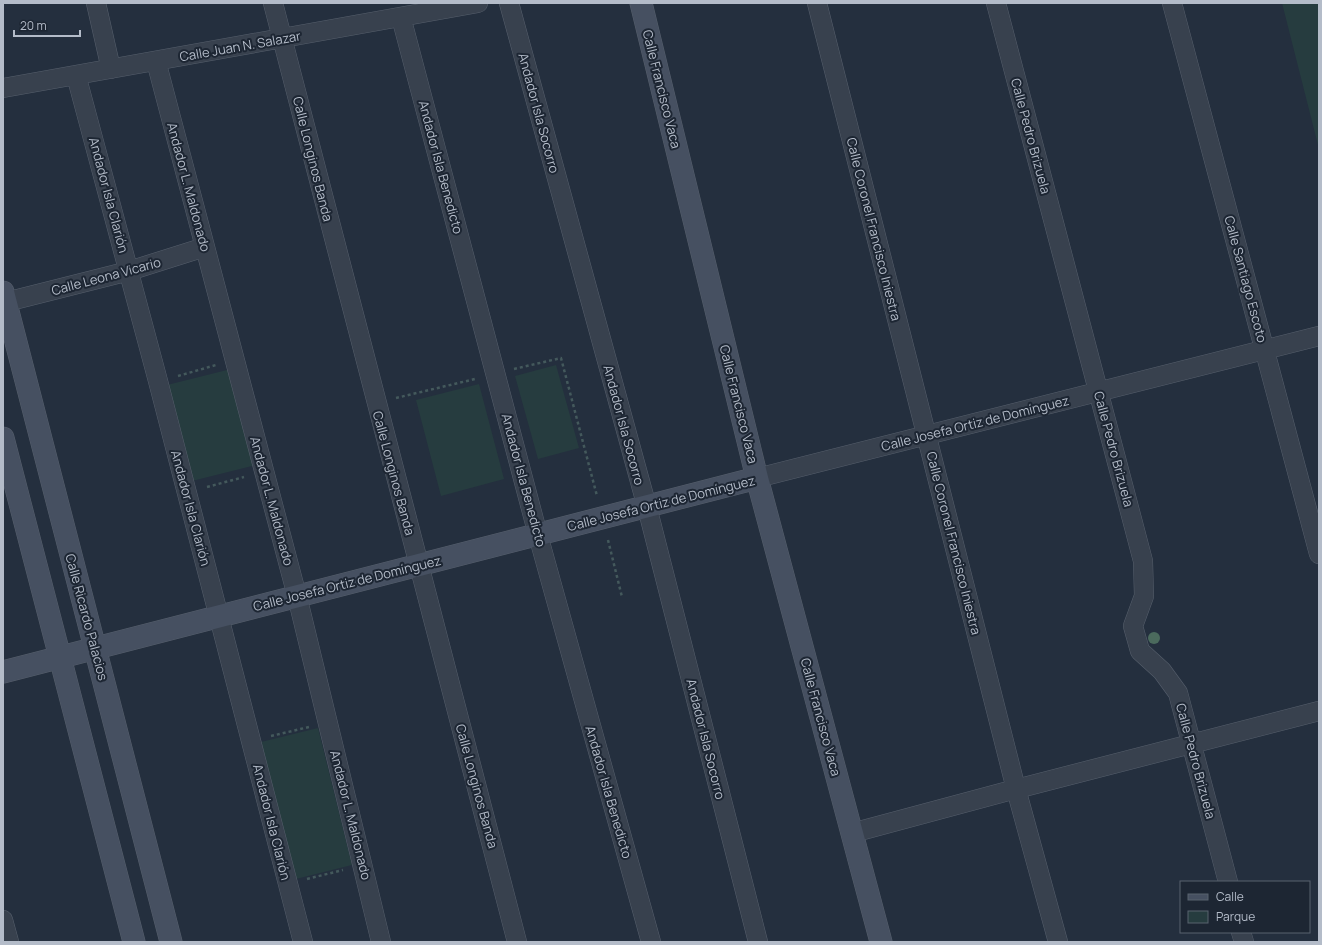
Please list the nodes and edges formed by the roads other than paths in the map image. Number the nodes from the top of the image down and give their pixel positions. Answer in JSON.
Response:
{"nodes":[{"id":1,"x":96,"y":3,"type":"edge"},
{"id":2,"x":274,"y":3,"type":"edge"},
{"id":3,"x":478,"y":3,"type":"edge"},
{"id":4,"x":509,"y":3,"type":"edge"},
{"id":5,"x":641,"y":3,"type":"edge"},
{"id":6,"x":817,"y":3,"type":"edge"},
{"id":7,"x":996,"y":3,"type":"edge"},
{"id":8,"x":1172,"y":3,"type":"edge"},
{"id":9,"x":456,"y":5,"type":"edge"},
{"id":10,"x":401,"y":17,"type":"junction"},
{"id":11,"x":282,"y":38,"type":"junction"},
{"id":12,"x":156,"y":61,"type":"junction"},
{"id":13,"x":111,"y":69,"type":"junction"},
{"id":14,"x":76,"y":75,"type":"junction"},
{"id":15,"x":3,"y":88,"type":"edge"},
{"id":16,"x":205,"y":247,"type":"junction"},
{"id":17,"x":129,"y":270,"type":"junction"},
{"id":18,"x":4,"y":297,"type":"edge"},
{"id":19,"x":1319,"y":336,"type":"edge"},
{"id":20,"x":1265,"y":350,"type":"junction"},
{"id":21,"x":1099,"y":392,"type":"junction"},
{"id":22,"x":927,"y":435,"type":"junction"},
{"id":23,"x":3,"y":438,"type":"edge"},
{"id":24,"x":757,"y":478,"type":"junction"},
{"id":25,"x":646,"y":507,"type":"junction"},
{"id":26,"x":538,"y":534,"type":"junction"},
{"id":27,"x":1319,"y":554,"type":"edge"},
{"id":28,"x":418,"y":565,"type":"junction"},
{"id":29,"x":297,"y":596,"type":"junction"},
{"id":30,"x":219,"y":616,"type":"junction"},
{"id":31,"x":95,"y":648,"type":"junction"},
{"id":32,"x":60,"y":657,"type":"junction"},
{"id":33,"x":3,"y":672,"type":"edge"},
{"id":34,"x":1319,"y":711,"type":"edge"},
{"id":35,"x":1192,"y":745,"type":"junction"},
{"id":36,"x":1016,"y":788,"type":"junction"},
{"id":37,"x":852,"y":833,"type":"junction"},
{"id":38,"x":1228,"y":881,"type":"edge"},
{"id":39,"x":3,"y":920,"type":"edge"},
{"id":40,"x":9,"y":942,"type":"edge"},
{"id":41,"x":134,"y":942,"type":"edge"},
{"id":42,"x":171,"y":942,"type":"edge"},
{"id":43,"x":303,"y":942,"type":"edge"},
{"id":44,"x":381,"y":942,"type":"edge"},
{"id":45,"x":517,"y":942,"type":"edge"},
{"id":46,"x":651,"y":942,"type":"edge"},
{"id":47,"x":758,"y":942,"type":"edge"},
{"id":48,"x":881,"y":942,"type":"edge"},
{"id":49,"x":1058,"y":942,"type":"edge"}],
"edges":[{"from":1,"to":13,"type":"street"},
{"from":2,"to":11,"type":"street","name":"Calle Longinos Banda"},
{"from":3,"to":9,"type":"street","name":"Calle Juan N. Salazar"},
{"from":4,"to":25,"type":"street","name":"Andador Isla Socorro"},
{"from":5,"to":24,"type":"street","name":"Calle Francisco Vaca"},
{"from":6,"to":22,"type":"street","name":"Calle Coronel Francisco Iniestra"},
{"from":7,"to":21,"type":"street","name":"Calle Pedro Brizuela"},
{"from":8,"to":20,"type":"street","name":"Calle Santiago Escoto"},
{"from":9,"to":10,"type":"street","name":"Calle Juan N. Salazar"},
{"from":10,"to":11,"type":"street","name":"Calle Juan N. Salazar"},
{"from":10,"to":26,"type":"street","name":"Andador Isla Benedicto"},
{"from":11,"to":12,"type":"street","name":"Calle Juan N. Salazar"},
{"from":11,"to":28,"type":"street","name":"Calle Longinos Banda"},
{"from":12,"to":13,"type":"street","name":"Calle Juan N. Salazar"},
{"from":12,"to":16,"type":"street","name":"Andador L. Maldonado"},
{"from":13,"to":14,"type":"street","name":"Calle Juan N. Salazar"},
{"from":14,"to":15,"type":"street","name":"Calle Juan N. Salazar"},
{"from":14,"to":17,"type":"street","name":"Andador Isla Clarión"},
{"from":16,"to":17,"type":"street","name":"Calle Leona Vicario"},
{"from":16,"to":29,"type":"street","name":"Andador L. Maldonado"},
{"from":17,"to":18,"type":"street","name":"Calle Leona Vicario"},
{"from":17,"to":30,"type":"street","name":"Andador Isla Clarión"},
{"from":18,"to":31,"type":"street","name":"Calle Ricardo Palacios"},
{"from":19,"to":20,"type":"street","name":"Calle Josefa Ortiz de Domínguez"},
{"from":20,"to":21,"type":"street","name":"Calle Josefa Ortiz de Domínguez"},
{"from":20,"to":27,"type":"street","name":"Calle Santiago Escoto"},
{"from":21,"to":22,"type":"street","name":"Calle Josefa Ortiz de Domínguez"},
{"from":21,"to":35,"type":"street","name":"Calle Pedro Brizuela"},
{"from":22,"to":24,"type":"street","name":"Calle Josefa Ortiz de Domínguez"},
{"from":22,"to":36,"type":"street","name":"Calle Coronel Francisco Iniestra"},
{"from":23,"to":32,"type":"street"},
{"from":24,"to":25,"type":"street","name":"Calle Josefa Ortiz de Domínguez"},
{"from":24,"to":37,"type":"street","name":"Calle Francisco Vaca"},
{"from":25,"to":26,"type":"street","name":"Calle Josefa Ortiz de Domínguez"},
{"from":25,"to":47,"type":"street","name":"Andador Isla Socorro"},
{"from":26,"to":28,"type":"street","name":"Calle Josefa Ortiz de Domínguez"},
{"from":26,"to":46,"type":"street","name":"Andador Isla Benedicto"},
{"from":28,"to":29,"type":"street","name":"Calle Josefa Ortiz de Domínguez"},
{"from":28,"to":45,"type":"street","name":"Calle Longinos Banda"},
{"from":29,"to":30,"type":"street","name":"Calle Josefa Ortiz de Domínguez"},
{"from":29,"to":44,"type":"street","name":"Andador L. Maldonado"},
{"from":30,"to":31,"type":"street","name":"Calle Josefa Ortiz de Domínguez"},
{"from":30,"to":43,"type":"street","name":"Andador Isla Clarión"},
{"from":31,"to":32,"type":"street","name":"Calle Josefa Ortiz de Domínguez"},
{"from":31,"to":42,"type":"street","name":"Calle Ricardo Palacios"},
{"from":32,"to":33,"type":"street","name":"Calle Josefa Ortiz de Domínguez"},
{"from":32,"to":41,"type":"street"},
{"from":34,"to":35,"type":"street"},
{"from":35,"to":36,"type":"street"},
{"from":35,"to":38,"type":"street","name":"Calle Pedro Brizuela"},
{"from":36,"to":37,"type":"street"},
{"from":36,"to":49,"type":"street","name":"Calle Coronel Francisco Iniestra"},
{"from":37,"to":48,"type":"street","name":"Calle Francisco Vaca"},
{"from":39,"to":40,"type":"street"}]}
